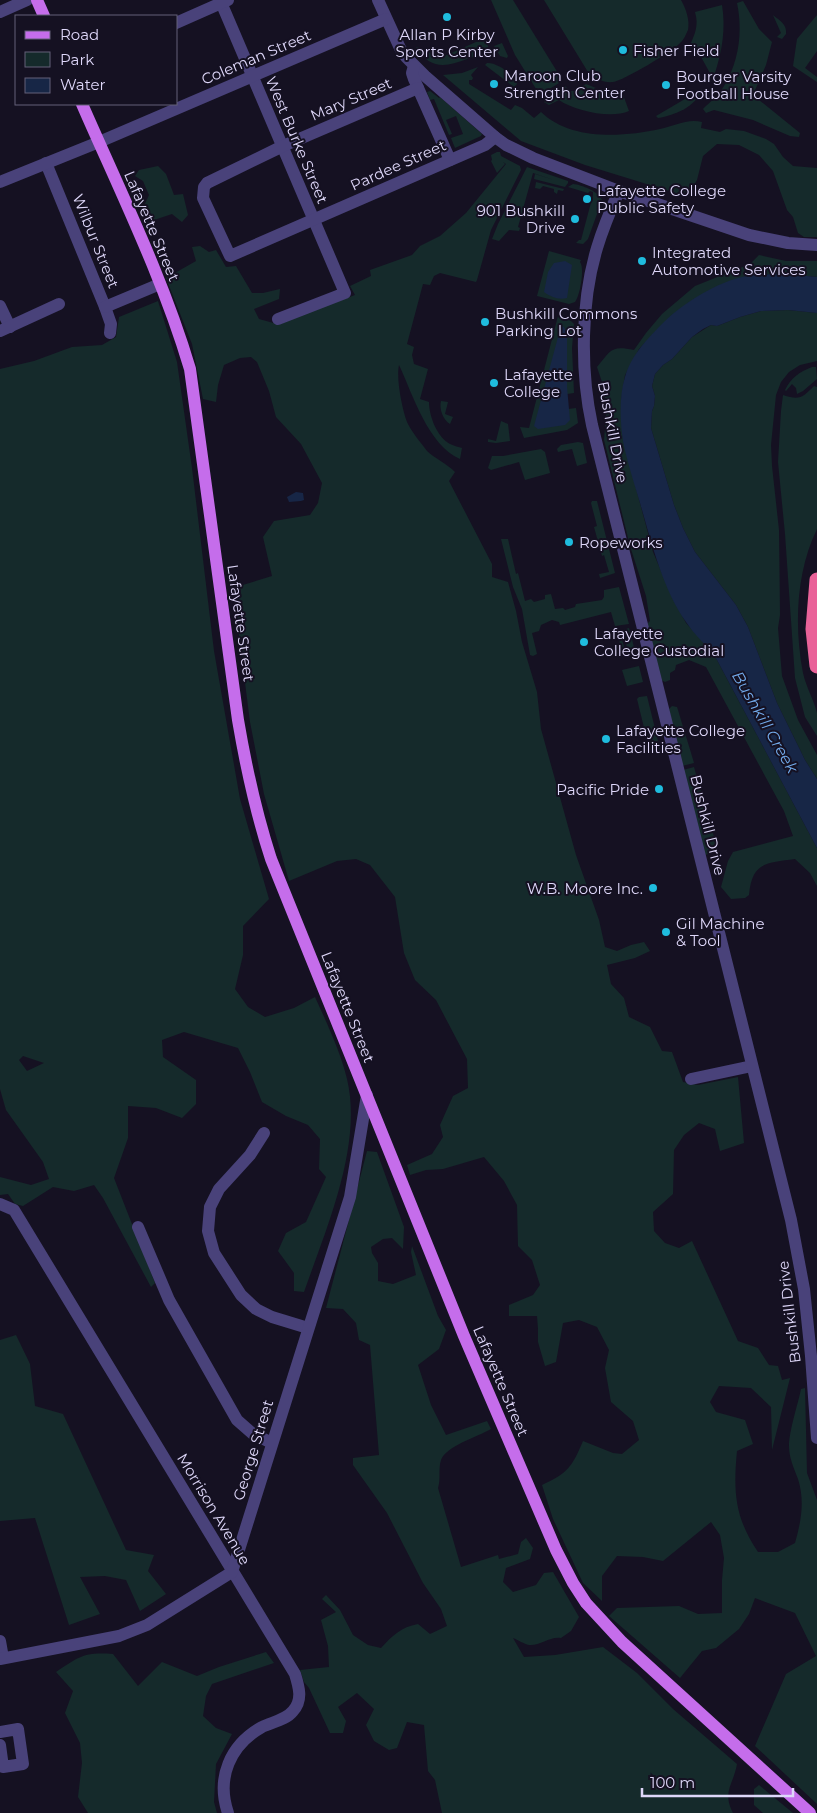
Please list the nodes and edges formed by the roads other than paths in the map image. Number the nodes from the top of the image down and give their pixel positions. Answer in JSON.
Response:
{"nodes":[{"id":1,"x":28,"y":0,"type":"edge"},
{"id":2,"x":37,"y":0,"type":"edge"},
{"id":3,"x":378,"y":0,"type":"edge"},
{"id":4,"x":223,"y":1,"type":"edge"},
{"id":5,"x":0,"y":12,"type":"edge"},
{"id":6,"x":44,"y":15,"type":"edge"},
{"id":7,"x":386,"y":18,"type":"junction"},
{"id":8,"x":178,"y":22,"type":"edge"},
{"id":9,"x":414,"y":66,"type":"junction"},
{"id":10,"x":252,"y":76,"type":"junction"},
{"id":11,"x":418,"y":88,"type":"junction"},
{"id":12,"x":82,"y":105,"type":"edge"},
{"id":13,"x":495,"y":137,"type":"junction"},
{"id":14,"x":99,"y":142,"type":"junction"},
{"id":15,"x":282,"y":146,"type":"junction"},
{"id":16,"x":450,"y":160,"type":"junction"},
{"id":17,"x":46,"y":163,"type":"junction"},
{"id":18,"x":0,"y":182,"type":"edge"},
{"id":19,"x":619,"y":191,"type":"junction"},
{"id":20,"x":314,"y":220,"type":"junction"},
{"id":21,"x":817,"y":245,"type":"edge"},
{"id":22,"x":230,"y":256,"type":"joint"},
{"id":23,"x":160,"y":284,"type":"junction"},
{"id":24,"x":59,"y":304,"type":"dead end"},
{"id":25,"x":0,"y":306,"type":"edge"},
{"id":26,"x":105,"y":307,"type":"junction"},
{"id":27,"x":278,"y":320,"type":"dead end"},
{"id":28,"x":5,"y":329,"type":"edge"},
{"id":29,"x":110,"y":333,"type":"dead end"},
{"id":30,"x":817,"y":580,"type":"edge"},
{"id":31,"x":817,"y":666,"type":"edge"},
{"id":32,"x":752,"y":1066,"type":"junction"},
{"id":33,"x":691,"y":1079,"type":"dead end"},
{"id":34,"x":367,"y":1095,"type":"junction"},
{"id":35,"x":264,"y":1133,"type":"dead end"},
{"id":36,"x":0,"y":1204,"type":"edge"},
{"id":37,"x":138,"y":1226,"type":"dead end"},
{"id":38,"x":308,"y":1328,"type":"junction"},
{"id":39,"x":817,"y":1438,"type":"edge"},
{"id":40,"x":272,"y":1443,"type":"junction"},
{"id":41,"x":232,"y":1572,"type":"junction"},
{"id":42,"x":0,"y":1641,"type":"edge"},
{"id":43,"x":2,"y":1659,"type":"edge"},
{"id":44,"x":0,"y":1732,"type":"edge"},
{"id":45,"x":0,"y":1745,"type":"edge"},
{"id":46,"x":228,"y":1813,"type":"edge"},
{"id":47,"x":810,"y":1813,"type":"edge"}],
"edges":[{"from":1,"to":5,"type":"street"},
{"from":2,"to":6,"type":"main road"},
{"from":3,"to":7,"type":"street"},
{"from":4,"to":8,"type":"street"},
{"from":4,"to":10,"type":"street","name":"West Burke Street"},
{"from":7,"to":9,"type":"street"},
{"from":7,"to":10,"type":"street","name":"Coleman Street"},
{"from":9,"to":11,"type":"street"},
{"from":9,"to":13,"type":"street"},
{"from":10,"to":14,"type":"street","name":"Coleman Street"},
{"from":10,"to":15,"type":"street","name":"West Burke Street"},
{"from":11,"to":15,"type":"street","name":"Mary Street"},
{"from":11,"to":16,"type":"street"},
{"from":12,"to":14,"type":"main road","name":"Lafayette Street"},
{"from":13,"to":16,"type":"street","name":"Pardee Street"},
{"from":13,"to":19,"type":"street"},
{"from":14,"to":17,"type":"street","name":"Coleman Street"},
{"from":14,"to":23,"type":"main road","name":"Lafayette Street"},
{"from":15,"to":20,"type":"street","name":"West Burke Street"},
{"from":15,"to":22,"type":"street","name":"Mary Street"},
{"from":16,"to":20,"type":"street","name":"Pardee Street"},
{"from":17,"to":18,"type":"street","name":"Coleman Street"},
{"from":17,"to":26,"type":"street","name":"Wilbur Street"},
{"from":19,"to":21,"type":"street"},
{"from":19,"to":32,"type":"street","name":"Bushkill Drive"},
{"from":20,"to":22,"type":"street","name":"Pardee Street"},
{"from":20,"to":27,"type":"street","name":"West Burke Street"},
{"from":23,"to":26,"type":"street"},
{"from":23,"to":34,"type":"main road","name":"Lafayette Street"},
{"from":24,"to":28,"type":"street"},
{"from":25,"to":28,"type":"street"},
{"from":26,"to":29,"type":"street","name":"Wilbur Street"},
{"from":30,"to":31,"type":"highway"},
{"from":32,"to":33,"type":"street"},
{"from":32,"to":39,"type":"street","name":"Bushkill Drive"},
{"from":34,"to":38,"type":"street","name":"George Street"},
{"from":34,"to":47,"type":"main road","name":"Lafayette Street"},
{"from":35,"to":38,"type":"street"},
{"from":36,"to":41,"type":"street","name":"Morrison Avenue"},
{"from":37,"to":40,"type":"street"},
{"from":38,"to":40,"type":"street","name":"George Street"},
{"from":40,"to":41,"type":"street","name":"George Street"},
{"from":41,"to":43,"type":"street"},
{"from":41,"to":46,"type":"street","name":"Morrison Avenue"},
{"from":42,"to":43,"type":"street"},
{"from":44,"to":45,"type":"street"}]}
